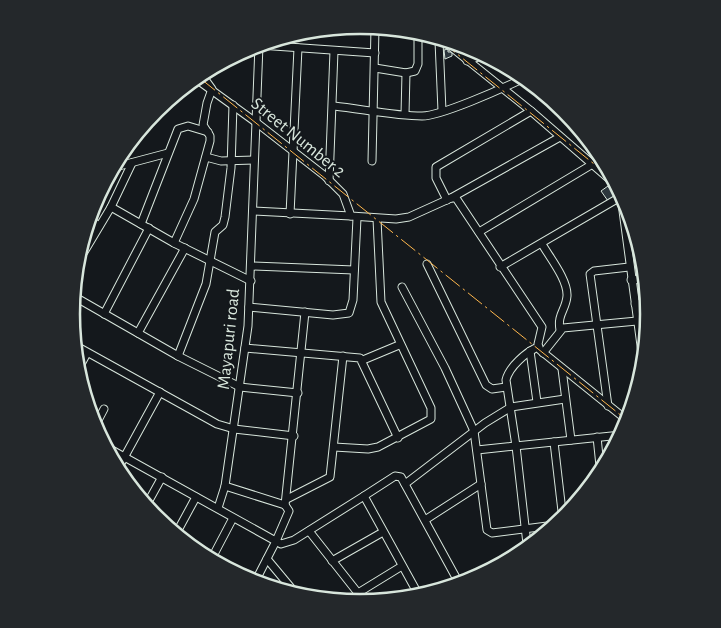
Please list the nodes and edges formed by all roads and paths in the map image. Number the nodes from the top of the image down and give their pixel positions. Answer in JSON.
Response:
{"nodes":[{"id":1,"x":375,"y":34,"type":"edge"},
{"id":2,"x":418,"y":40,"type":"edge"},
{"id":3,"x":439,"y":45,"type":"edge"},
{"id":4,"x":278,"y":46,"type":"edge"},
{"id":5,"x":298,"y":48,"type":"junction"},
{"id":6,"x":455,"y":50,"type":"edge"},
{"id":7,"x":334,"y":51,"type":"junction"},
{"id":8,"x":259,"y":53,"type":"edge"},
{"id":9,"x":375,"y":53,"type":"junction"},
{"id":10,"x":474,"y":58,"type":"edge"},
{"id":11,"x":467,"y":61,"type":"junction"},
{"id":12,"x":375,"y":68,"type":"junction"},
{"id":13,"x":406,"y":73,"type":"junction"},
{"id":14,"x":207,"y":80,"type":"edge"},
{"id":15,"x":517,"y":82,"type":"edge"},
{"id":16,"x":202,"y":83,"type":"edge"},
{"id":17,"x":503,"y":88,"type":"junction"},
{"id":18,"x":212,"y":89,"type":"junction"},
{"id":19,"x":233,"y":105,"type":"junction"},
{"id":20,"x":334,"y":106,"type":"junction"},
{"id":21,"x":374,"y":110,"type":"junction"},
{"id":22,"x":442,"y":111,"type":"junction"},
{"id":23,"x":531,"y":111,"type":"junction"},
{"id":24,"x":405,"y":114,"type":"junction"},
{"id":25,"x":257,"y":123,"type":"junction"},
{"id":26,"x":208,"y":132,"type":"junction"},
{"id":27,"x":560,"y":136,"type":"junction"},
{"id":28,"x":294,"y":152,"type":"junction"},
{"id":29,"x":168,"y":153,"type":"junction"},
{"id":30,"x":206,"y":157,"type":"junction"},
{"id":31,"x":254,"y":160,"type":"junction"},
{"id":32,"x":232,"y":161,"type":"junction"},
{"id":33,"x":372,"y":161,"type":"dead end"},
{"id":34,"x":132,"y":163,"type":"junction"},
{"id":35,"x":123,"y":165,"type":"edge"},
{"id":36,"x":591,"y":165,"type":"junction"},
{"id":37,"x":603,"y":175,"type":"edge"},
{"id":38,"x":329,"y":181,"type":"junction"},
{"id":39,"x":449,"y":199,"type":"junction"},
{"id":40,"x":616,"y":200,"type":"edge"},
{"id":41,"x":111,"y":207,"type":"junction"},
{"id":42,"x":253,"y":211,"type":"junction"},
{"id":43,"x":290,"y":214,"type":"junction"},
{"id":44,"x":354,"y":217,"type":"junction"},
{"id":45,"x":373,"y":218,"type":"junction"},
{"id":46,"x":625,"y":221,"type":"edge"},
{"id":47,"x":95,"y":223,"type":"edge"},
{"id":48,"x":141,"y":224,"type":"junction"},
{"id":49,"x":99,"y":226,"type":"junction"},
{"id":50,"x":149,"y":228,"type":"junction"},
{"id":51,"x":479,"y":232,"type":"junction"},
{"id":52,"x":90,"y":242,"type":"edge"},
{"id":53,"x":174,"y":243,"type":"junction"},
{"id":54,"x":542,"y":244,"type":"junction"},
{"id":55,"x":185,"y":248,"type":"junction"},
{"id":56,"x":211,"y":260,"type":"junction"},
{"id":57,"x":427,"y":264,"type":"dead end"},
{"id":58,"x":251,"y":266,"type":"junction"},
{"id":59,"x":500,"y":267,"type":"junction"},
{"id":60,"x":630,"y":267,"type":"junction"},
{"id":61,"x":354,"y":270,"type":"junction"},
{"id":62,"x":638,"y":279,"type":"edge"},
{"id":63,"x":631,"y":280,"type":"junction"},
{"id":64,"x":251,"y":281,"type":"junction"},
{"id":65,"x":402,"y":287,"type":"dead end"},
{"id":66,"x":81,"y":300,"type":"edge"},
{"id":67,"x":635,"y":304,"type":"junction"},
{"id":68,"x":640,"y":304,"type":"edge"},
{"id":69,"x":249,"y":307,"type":"junction"},
{"id":70,"x":306,"y":312,"type":"junction"},
{"id":71,"x":104,"y":314,"type":"junction"},
{"id":72,"x":637,"y":321,"type":"junction"},
{"id":73,"x":597,"y":324,"type":"junction"},
{"id":74,"x":560,"y":330,"type":"junction"},
{"id":75,"x":640,"y":332,"type":"edge"},
{"id":76,"x":138,"y":333,"type":"junction"},
{"id":77,"x":400,"y":345,"type":"junction"},
{"id":78,"x":246,"y":348,"type":"junction"},
{"id":79,"x":83,"y":350,"type":"edge"},
{"id":80,"x":541,"y":350,"type":"junction"},
{"id":81,"x":530,"y":351,"type":"junction"},
{"id":82,"x":87,"y":353,"type":"junction"},
{"id":83,"x":302,"y":354,"type":"junction"},
{"id":84,"x":178,"y":356,"type":"junction"},
{"id":85,"x":343,"y":356,"type":"junction"},
{"id":86,"x":84,"y":358,"type":"edge"},
{"id":87,"x":363,"y":360,"type":"junction"},
{"id":88,"x":562,"y":369,"type":"junction"},
{"id":89,"x":240,"y":387,"type":"junction"},
{"id":90,"x":506,"y":387,"type":"junction"},
{"id":91,"x":160,"y":392,"type":"junction"},
{"id":92,"x":298,"y":393,"type":"junction"},
{"id":93,"x":565,"y":399,"type":"junction"},
{"id":94,"x":537,"y":402,"type":"junction"},
{"id":95,"x":608,"y":406,"type":"junction"},
{"id":96,"x":511,"y":407,"type":"junction"},
{"id":97,"x":104,"y":409,"type":"dead end"},
{"id":98,"x":621,"y":415,"type":"edge"},
{"id":99,"x":100,"y":416,"type":"edge"},
{"id":100,"x":234,"y":428,"type":"junction"},
{"id":101,"x":474,"y":432,"type":"junction"},
{"id":102,"x":294,"y":436,"type":"junction"},
{"id":103,"x":613,"y":436,"type":"edge"},
{"id":104,"x":597,"y":437,"type":"junction"},
{"id":105,"x":398,"y":438,"type":"junction"},
{"id":106,"x":571,"y":440,"type":"junction"},
{"id":107,"x":554,"y":442,"type":"junction"},
{"id":108,"x":516,"y":446,"type":"junction"},
{"id":109,"x":334,"y":447,"type":"junction"},
{"id":110,"x":477,"y":450,"type":"junction"},
{"id":111,"x":118,"y":453,"type":"edge"},
{"id":112,"x":124,"y":457,"type":"junction"},
{"id":113,"x":599,"y":460,"type":"edge"},
{"id":114,"x":122,"y":461,"type":"edge"},
{"id":115,"x":162,"y":477,"type":"junction"},
{"id":116,"x":405,"y":484,"type":"junction"},
{"id":117,"x":481,"y":484,"type":"junction"},
{"id":118,"x":225,"y":486,"type":"junction"},
{"id":119,"x":196,"y":496,"type":"junction"},
{"id":120,"x":364,"y":496,"type":"junction"},
{"id":121,"x":150,"y":499,"type":"edge"},
{"id":122,"x":286,"y":502,"type":"junction"},
{"id":123,"x":218,"y":508,"type":"junction"},
{"id":124,"x":561,"y":510,"type":"edge"},
{"id":125,"x":233,"y":518,"type":"junction"},
{"id":126,"x":425,"y":520,"type":"junction"},
{"id":127,"x":543,"y":527,"type":"edge"},
{"id":128,"x":179,"y":528,"type":"edge"},
{"id":129,"x":525,"y":529,"type":"junction"},
{"id":130,"x":309,"y":531,"type":"junction"},
{"id":131,"x":383,"y":532,"type":"junction"},
{"id":132,"x":526,"y":539,"type":"edge"},
{"id":133,"x":276,"y":542,"type":"junction"},
{"id":134,"x":214,"y":553,"type":"edge"},
{"id":135,"x":267,"y":559,"type":"junction"},
{"id":136,"x":332,"y":561,"type":"junction"},
{"id":137,"x":402,"y":566,"type":"junction"},
{"id":138,"x":259,"y":575,"type":"edge"},
{"id":139,"x":456,"y":577,"type":"edge"},
{"id":140,"x":289,"y":585,"type":"edge"},
{"id":141,"x":415,"y":589,"type":"edge"},
{"id":142,"x":358,"y":593,"type":"joint"}],
"edges":[{"from":1,"to":9,"type":"street"},
{"from":2,"to":13,"type":"street"},
{"from":3,"to":22,"type":"street"},
{"from":4,"to":5,"type":"street"},
{"from":5,"to":7,"type":"street"},
{"from":5,"to":28,"type":"street"},
{"from":6,"to":11,"type":"street"},
{"from":7,"to":9,"type":"street"},
{"from":7,"to":20,"type":"street"},
{"from":8,"to":25,"type":"street","name":"Mayapuri road"},
{"from":9,"to":12,"type":"street"},
{"from":10,"to":11,"type":"street"},
{"from":11,"to":17,"type":"street"},
{"from":12,"to":13,"type":"street"},
{"from":12,"to":21,"type":"street"},
{"from":13,"to":24,"type":"street"},
{"from":14,"to":18,"type":"street"},
{"from":15,"to":17,"type":"street"},
{"from":16,"to":18,"type":"street","name":"Street Number 2"},
{"from":17,"to":22,"type":"street"},
{"from":17,"to":23,"type":"street"},
{"from":18,"to":19,"type":"street","name":"Street Number 2"},
{"from":18,"to":26,"type":"street"},
{"from":19,"to":25,"type":"street","name":"Street Number 2"},
{"from":19,"to":32,"type":"street"},
{"from":20,"to":21,"type":"street"},
{"from":20,"to":38,"type":"street"},
{"from":21,"to":24,"type":"street"},
{"from":21,"to":33,"type":"street"},
{"from":22,"to":24,"type":"street"},
{"from":23,"to":27,"type":"street"},
{"from":23,"to":39,"type":"street"},
{"from":25,"to":28,"type":"street","name":"Street Number 2"},
{"from":25,"to":31,"type":"street","name":"Mayapuri road"},
{"from":26,"to":29,"type":"street"},
{"from":26,"to":30,"type":"street"},
{"from":27,"to":36,"type":"street"},
{"from":27,"to":39,"type":"street"},
{"from":28,"to":38,"type":"street","name":"Street Number 2"},
{"from":28,"to":43,"type":"street"},
{"from":29,"to":34,"type":"street"},
{"from":29,"to":48,"type":"street"},
{"from":30,"to":32,"type":"street"},
{"from":30,"to":53,"type":"street"},
{"from":31,"to":32,"type":"street"},
{"from":31,"to":42,"type":"street","name":"Mayapuri road"},
{"from":32,"to":56,"type":"street"},
{"from":34,"to":35,"type":"street"},
{"from":34,"to":41,"type":"street"},
{"from":36,"to":37,"type":"street"},
{"from":36,"to":51,"type":"street"},
{"from":38,"to":44,"type":"street","name":"Street Number 2"},
{"from":39,"to":45,"type":"street"},
{"from":39,"to":51,"type":"street"},
{"from":40,"to":54,"type":"street"},
{"from":41,"to":48,"type":"street"},
{"from":41,"to":49,"type":"street"},
{"from":42,"to":43,"type":"street"},
{"from":42,"to":58,"type":"street","name":"Mayapuri road"},
{"from":43,"to":44,"type":"street"},
{"from":44,"to":45,"type":"street"},
{"from":44,"to":61,"type":"street"},
{"from":45,"to":77,"type":"street"},
{"from":46,"to":60,"type":"street"},
{"from":47,"to":49,"type":"street"},
{"from":48,"to":50,"type":"street"},
{"from":49,"to":52,"type":"street"},
{"from":50,"to":53,"type":"street"},
{"from":50,"to":71,"type":"street"},
{"from":51,"to":59,"type":"street"},
{"from":53,"to":55,"type":"street"},
{"from":54,"to":59,"type":"street"},
{"from":54,"to":74,"type":"street"},
{"from":55,"to":56,"type":"street"},
{"from":55,"to":76,"type":"street"},
{"from":56,"to":64,"type":"street"},
{"from":56,"to":84,"type":"street"},
{"from":57,"to":90,"type":"street"},
{"from":58,"to":61,"type":"street"},
{"from":58,"to":64,"type":"street","name":"Mayapuri road"},
{"from":59,"to":80,"type":"street"},
{"from":60,"to":63,"type":"street"},
{"from":60,"to":73,"type":"street"},
{"from":61,"to":70,"type":"street"},
{"from":62,"to":63,"type":"street"},
{"from":63,"to":67,"type":"street"},
{"from":64,"to":69,"type":"street","name":"Mayapuri road"},
{"from":65,"to":101,"type":"street"},
{"from":66,"to":71,"type":"street"},
{"from":67,"to":68,"type":"street"},
{"from":67,"to":72,"type":"street"},
{"from":69,"to":70,"type":"street"},
{"from":69,"to":78,"type":"street","name":"Mayapuri road"},
{"from":70,"to":83,"type":"street"},
{"from":71,"to":76,"type":"street"},
{"from":72,"to":73,"type":"street"},
{"from":72,"to":75,"type":"street"},
{"from":73,"to":74,"type":"street"},
{"from":73,"to":95,"type":"street"},
{"from":74,"to":80,"type":"street"},
{"from":76,"to":84,"type":"street"},
{"from":77,"to":87,"type":"street"},
{"from":77,"to":105,"type":"street"},
{"from":78,"to":83,"type":"street"},
{"from":78,"to":89,"type":"street","name":"Mayapuri road"},
{"from":79,"to":82,"type":"street"},
{"from":80,"to":81,"type":"street"},
{"from":80,"to":88,"type":"street"},
{"from":81,"to":90,"type":"street"},
{"from":81,"to":94,"type":"street"},
{"from":82,"to":86,"type":"street"},
{"from":82,"to":91,"type":"street"},
{"from":83,"to":85,"type":"street"},
{"from":83,"to":92,"type":"street"},
{"from":84,"to":89,"type":"street"},
{"from":85,"to":87,"type":"street"},
{"from":85,"to":109,"type":"street"},
{"from":87,"to":105,"type":"street"},
{"from":88,"to":93,"type":"street"},
{"from":88,"to":95,"type":"street"},
{"from":89,"to":92,"type":"street"},
{"from":89,"to":100,"type":"street","name":"Mayapuri road"},
{"from":90,"to":96,"type":"street"},
{"from":91,"to":100,"type":"street"},
{"from":91,"to":112,"type":"street"},
{"from":92,"to":102,"type":"street"},
{"from":93,"to":94,"type":"street"},
{"from":93,"to":106,"type":"street"},
{"from":94,"to":96,"type":"street"},
{"from":95,"to":98,"type":"street"},
{"from":96,"to":101,"type":"street"},
{"from":96,"to":108,"type":"street"},
{"from":97,"to":99,"type":"street"},
{"from":100,"to":102,"type":"street"},
{"from":100,"to":118,"type":"street","name":"Mayapuri road"},
{"from":101,"to":110,"type":"street"},
{"from":101,"to":116,"type":"street"},
{"from":102,"to":122,"type":"street"},
{"from":103,"to":104,"type":"street"},
{"from":104,"to":106,"type":"street"},
{"from":104,"to":113,"type":"street"},
{"from":105,"to":109,"type":"street"},
{"from":106,"to":107,"type":"street"},
{"from":107,"to":108,"type":"street"},
{"from":107,"to":124,"type":"street"},
{"from":108,"to":110,"type":"street"},
{"from":108,"to":129,"type":"street"},
{"from":109,"to":122,"type":"street"},
{"from":110,"to":117,"type":"street"},
{"from":111,"to":112,"type":"street"},
{"from":112,"to":114,"type":"street"},
{"from":112,"to":115,"type":"street"},
{"from":115,"to":119,"type":"street"},
{"from":115,"to":121,"type":"street"},
{"from":116,"to":120,"type":"street"},
{"from":116,"to":126,"type":"street"},
{"from":117,"to":126,"type":"street"},
{"from":117,"to":129,"type":"street"},
{"from":118,"to":122,"type":"street"},
{"from":118,"to":123,"type":"street","name":"Mayapuri road"},
{"from":119,"to":123,"type":"street"},
{"from":119,"to":128,"type":"street"},
{"from":120,"to":130,"type":"street"},
{"from":120,"to":131,"type":"street"},
{"from":122,"to":133,"type":"street"},
{"from":123,"to":125,"type":"street"},
{"from":125,"to":133,"type":"street"},
{"from":125,"to":134,"type":"street"},
{"from":126,"to":139,"type":"street"},
{"from":127,"to":129,"type":"street"},
{"from":129,"to":132,"type":"street"},
{"from":130,"to":133,"type":"street"},
{"from":130,"to":136,"type":"street"},
{"from":131,"to":136,"type":"street"},
{"from":131,"to":137,"type":"street"},
{"from":133,"to":135,"type":"street"},
{"from":135,"to":138,"type":"street"},
{"from":135,"to":140,"type":"street"},
{"from":136,"to":142,"type":"street"},
{"from":137,"to":141,"type":"street"},
{"from":137,"to":142,"type":"street"}]}
